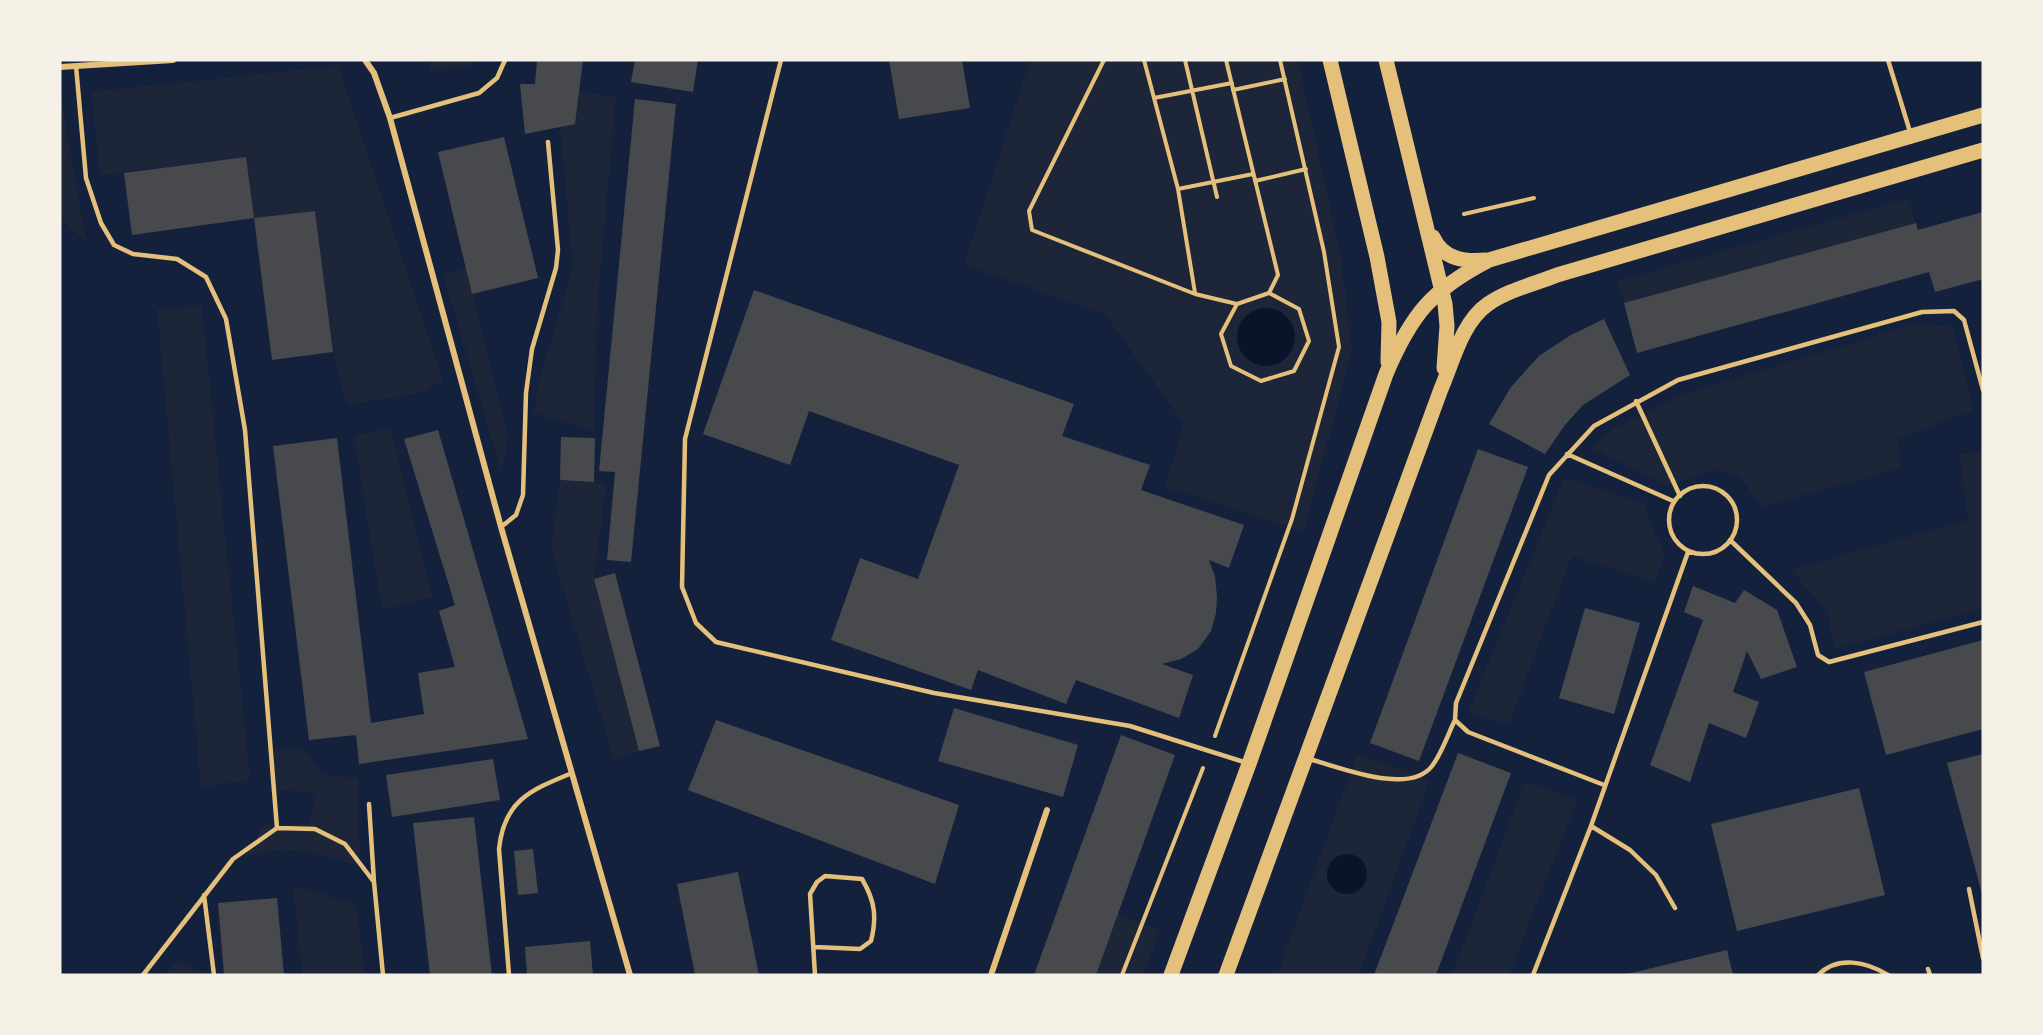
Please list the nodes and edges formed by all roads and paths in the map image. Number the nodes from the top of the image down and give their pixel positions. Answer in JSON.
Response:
{"nodes":[{"id":1,"x":173,"y":60,"type":"edge"},
{"id":2,"x":365,"y":60,"type":"edge"},
{"id":3,"x":505,"y":60,"type":"edge"},
{"id":4,"x":781,"y":60,"type":"edge"},
{"id":5,"x":1104,"y":60,"type":"edge"},
{"id":6,"x":1144,"y":60,"type":"edge"},
{"id":7,"x":1185,"y":60,"type":"edge"},
{"id":8,"x":1226,"y":60,"type":"edge"},
{"id":9,"x":1280,"y":60,"type":"edge"},
{"id":10,"x":1330,"y":60,"type":"edge"},
{"id":11,"x":1386,"y":60,"type":"edge"},
{"id":12,"x":1887,"y":60,"type":"edge"},
{"id":13,"x":76,"y":66,"type":"junction"},
{"id":14,"x":60,"y":67,"type":"edge"},
{"id":15,"x":1285,"y":79,"type":"junction"},
{"id":16,"x":1232,"y":83,"type":"junction"},
{"id":17,"x":1233,"y":90,"type":"junction"},
{"id":18,"x":1192,"y":91,"type":"junction"},
{"id":19,"x":1154,"y":98,"type":"junction"},
{"id":20,"x":1983,"y":115,"type":"edge"},
{"id":21,"x":390,"y":118,"type":"junction"},
{"id":22,"x":1911,"y":136,"type":"junction"},
{"id":23,"x":548,"y":142,"type":"dead end"},
{"id":24,"x":1983,"y":150,"type":"edge"},
{"id":25,"x":1306,"y":170,"type":"junction"},
{"id":26,"x":1253,"y":174,"type":"junction"},
{"id":27,"x":1213,"y":180,"type":"junction"},
{"id":28,"x":1255,"y":181,"type":"junction"},
{"id":29,"x":1178,"y":189,"type":"junction"},
{"id":30,"x":1216,"y":196,"type":"dead end"},
{"id":31,"x":1534,"y":198,"type":"dead end"},
{"id":32,"x":1464,"y":214,"type":"dead end"},
{"id":33,"x":1427,"y":224,"type":"junction"},
{"id":34,"x":1489,"y":260,"type":"junction"},
{"id":35,"x":1442,"y":288,"type":"junction"},
{"id":36,"x":1269,"y":293,"type":"junction"},
{"id":37,"x":1195,"y":294,"type":"junction"},
{"id":38,"x":1236,"y":304,"type":"junction"},
{"id":39,"x":1386,"y":374,"type":"junction"},
{"id":40,"x":1441,"y":389,"type":"junction"},
{"id":41,"x":1983,"y":390,"type":"edge"},
{"id":42,"x":1636,"y":401,"type":"junction"},
{"id":43,"x":1567,"y":454,"type":"junction"},
{"id":44,"x":1680,"y":496,"type":"junction"},
{"id":45,"x":1673,"y":501,"type":"junction"},
{"id":46,"x":501,"y":527,"type":"junction"},
{"id":47,"x":1730,"y":540,"type":"junction"},
{"id":48,"x":1688,"y":552,"type":"junction"},
{"id":49,"x":1983,"y":622,"type":"edge"},
{"id":50,"x":1455,"y":720,"type":"junction"},
{"id":51,"x":1210,"y":751,"type":"junction"},
{"id":52,"x":1306,"y":758,"type":"junction"},
{"id":53,"x":1249,"y":764,"type":"junction"},
{"id":54,"x":572,"y":773,"type":"junction"},
{"id":55,"x":1605,"y":785,"type":"junction"},
{"id":56,"x":369,"y":804,"type":"dead end"},
{"id":57,"x":1047,"y":810,"type":"dead end"},
{"id":58,"x":1591,"y":826,"type":"junction"},
{"id":59,"x":278,"y":828,"type":"junction"},
{"id":60,"x":374,"y":882,"type":"junction"},
{"id":61,"x":1969,"y":889,"type":"dead end"},
{"id":62,"x":204,"y":895,"type":"junction"},
{"id":63,"x":1675,"y":908,"type":"dead end"},
{"id":64,"x":815,"y":946,"type":"junction"},
{"id":65,"x":1983,"y":958,"type":"edge"},
{"id":66,"x":1928,"y":969,"type":"dead end"},
{"id":67,"x":143,"y":975,"type":"edge"},
{"id":68,"x":214,"y":975,"type":"edge"},
{"id":69,"x":383,"y":975,"type":"edge"},
{"id":70,"x":509,"y":975,"type":"edge"},
{"id":71,"x":630,"y":975,"type":"edge"},
{"id":72,"x":815,"y":975,"type":"edge"},
{"id":73,"x":991,"y":975,"type":"edge"},
{"id":74,"x":1122,"y":975,"type":"edge"},
{"id":75,"x":1171,"y":975,"type":"edge"},
{"id":76,"x":1226,"y":975,"type":"edge"},
{"id":77,"x":1533,"y":975,"type":"edge"},
{"id":78,"x":1818,"y":975,"type":"edge"},
{"id":79,"x":1888,"y":975,"type":"edge"},
{"id":80,"x":1930,"y":975,"type":"edge"}],
"edges":[{"from":1,"to":13,"type":"street"},
{"from":2,"to":21,"type":"street"},
{"from":3,"to":21,"type":"lane"},
{"from":4,"to":51,"type":"lane"},
{"from":5,"to":37,"type":"path"},
{"from":6,"to":19,"type":"path"},
{"from":7,"to":18,"type":"path"},
{"from":8,"to":16,"type":"path"},
{"from":9,"to":15,"type":"path"},
{"from":10,"to":39,"type":"main road"},
{"from":11,"to":33,"type":"main road"},
{"from":12,"to":22,"type":"lane"},
{"from":13,"to":14,"type":"street"},
{"from":13,"to":59,"type":"lane"},
{"from":15,"to":17,"type":"path"},
{"from":15,"to":25,"type":"path"},
{"from":16,"to":17,"type":"path"},
{"from":16,"to":18,"type":"path"},
{"from":17,"to":26,"type":"path"},
{"from":18,"to":19,"type":"path"},
{"from":18,"to":27,"type":"path"},
{"from":19,"to":29,"type":"path"},
{"from":20,"to":22,"type":"main road"},
{"from":21,"to":46,"type":"street"},
{"from":22,"to":34,"type":"main road"},
{"from":23,"to":46,"type":"lane"},
{"from":24,"to":40,"type":"main road"},
{"from":25,"to":28,"type":"path"},
{"from":25,"to":51,"type":"path"},
{"from":26,"to":27,"type":"path"},
{"from":26,"to":28,"type":"path"},
{"from":27,"to":29,"type":"path"},
{"from":27,"to":30,"type":"path"},
{"from":28,"to":36,"type":"path"},
{"from":29,"to":37,"type":"path"},
{"from":31,"to":32,"type":"path"},
{"from":33,"to":34,"type":"main road"},
{"from":33,"to":35,"type":"main road"},
{"from":34,"to":35,"type":"main road"},
{"from":35,"to":39,"type":"main road"},
{"from":35,"to":40,"type":"main road"},
{"from":36,"to":38,"type":"path"},
{"from":36,"to":38,"type":"path"},
{"from":37,"to":38,"type":"path"},
{"from":39,"to":53,"type":"main road"},
{"from":40,"to":52,"type":"main road"},
{"from":41,"to":42,"type":"lane"},
{"from":42,"to":43,"type":"lane"},
{"from":42,"to":44,"type":"lane"},
{"from":43,"to":45,"type":"lane"},
{"from":43,"to":50,"type":"lane"},
{"from":44,"to":45,"type":"lane"},
{"from":44,"to":47,"type":"lane"},
{"from":45,"to":48,"type":"lane"},
{"from":46,"to":54,"type":"street"},
{"from":47,"to":48,"type":"lane"},
{"from":47,"to":49,"type":"lane"},
{"from":48,"to":55,"type":"lane"},
{"from":50,"to":52,"type":"lane"},
{"from":50,"to":55,"type":"lane"},
{"from":51,"to":53,"type":"lane"},
{"from":51,"to":74,"type":"path"},
{"from":52,"to":76,"type":"main road"},
{"from":53,"to":75,"type":"main road"},
{"from":54,"to":70,"type":"lane"},
{"from":54,"to":71,"type":"street"},
{"from":55,"to":58,"type":"lane"},
{"from":56,"to":60,"type":"lane"},
{"from":57,"to":73,"type":"street"},
{"from":58,"to":63,"type":"lane"},
{"from":58,"to":77,"type":"lane"},
{"from":59,"to":60,"type":"lane"},
{"from":59,"to":62,"type":"lane"},
{"from":60,"to":69,"type":"lane"},
{"from":61,"to":65,"type":"lane"},
{"from":62,"to":67,"type":"lane"},
{"from":62,"to":68,"type":"lane"},
{"from":64,"to":64,"type":"lane"},
{"from":64,"to":72,"type":"lane"},
{"from":66,"to":80,"type":"lane"},
{"from":78,"to":79,"type":"lane"}]}
